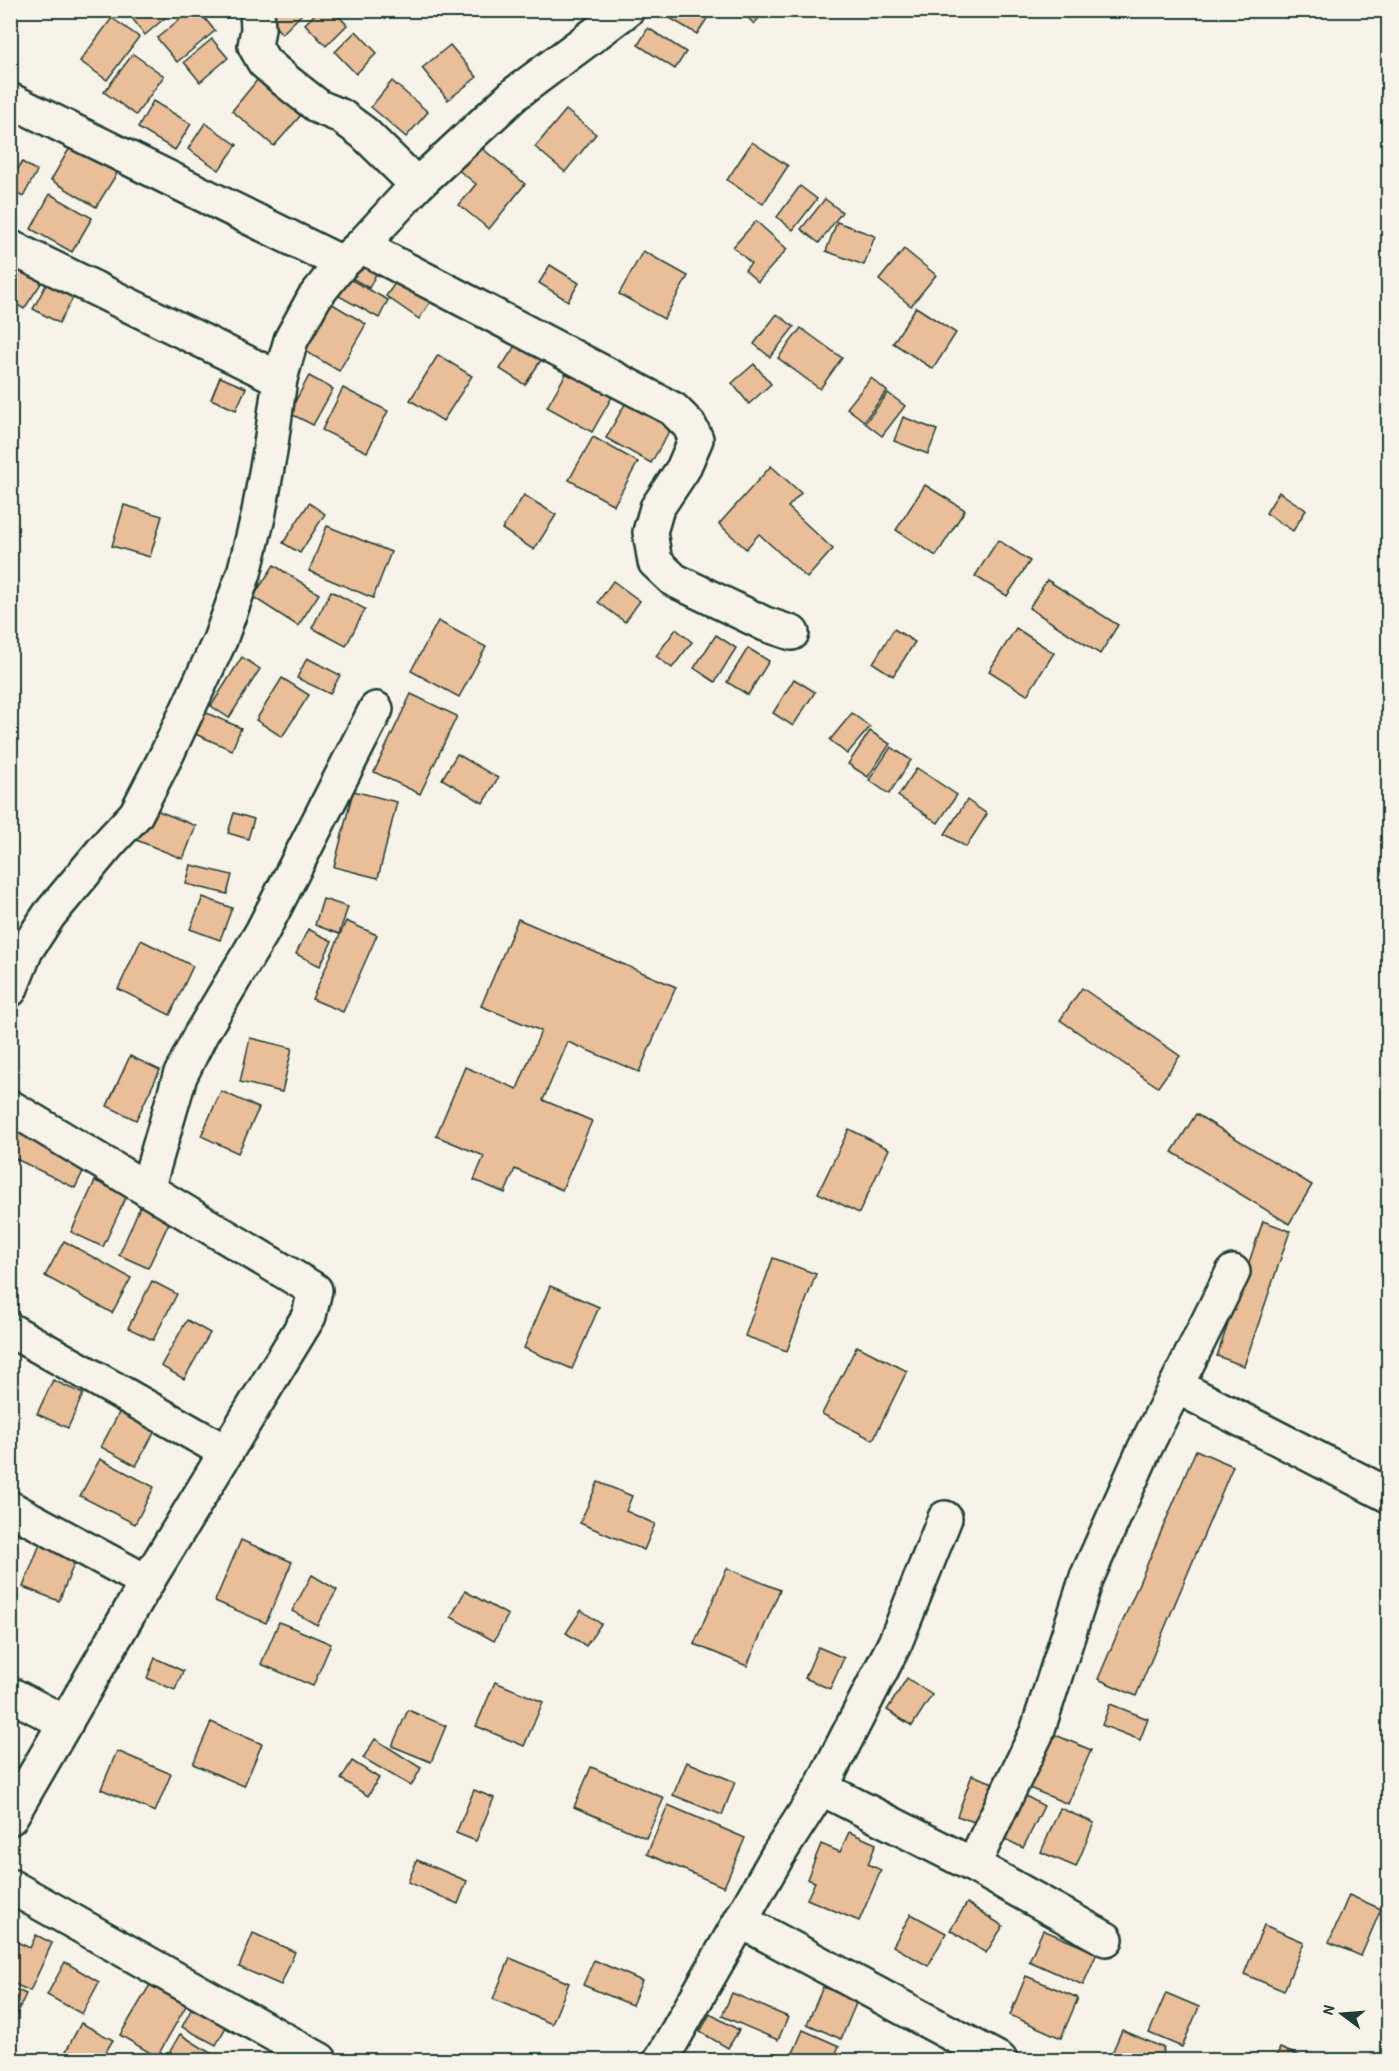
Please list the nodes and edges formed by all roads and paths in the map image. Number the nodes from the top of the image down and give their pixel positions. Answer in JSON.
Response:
{"nodes":[{"id":1,"x":257,"y":10,"type":"edge"},
{"id":2,"x":627,"y":10,"type":"edge"},
{"id":3,"x":10,"y":100,"type":"edge"},
{"id":4,"x":417,"y":185,"type":"junction"},
{"id":5,"x":10,"y":247,"type":"edge"},
{"id":6,"x":351,"y":255,"type":"junction"},
{"id":7,"x":280,"y":379,"type":"junction"},
{"id":8,"x":792,"y":633,"type":"dead end"},
{"id":9,"x":376,"y":709,"type":"dead end"},
{"id":10,"x":10,"y":990,"type":"edge"},
{"id":11,"x":10,"y":1107,"type":"edge"},
{"id":12,"x":147,"y":1189,"type":"junction"},
{"id":13,"x":1233,"y":1272,"type":"dead end"},
{"id":14,"x":10,"y":1330,"type":"edge"},
{"id":15,"x":1176,"y":1386,"type":"junction"},
{"id":16,"x":226,"y":1452,"type":"junction"},
{"id":17,"x":1389,"y":1495,"type":"edge"},
{"id":18,"x":10,"y":1508,"type":"edge"},
{"id":19,"x":945,"y":1518,"type":"dead end"},
{"id":20,"x":147,"y":1582,"type":"junction"},
{"id":21,"x":10,"y":1694,"type":"edge"},
{"id":22,"x":66,"y":1723,"type":"junction"},
{"id":23,"x":821,"y":1788,"type":"junction"},
{"id":24,"x":10,"y":1818,"type":"edge"},
{"id":25,"x":973,"y":1865,"type":"junction"},
{"id":26,"x":10,"y":1886,"type":"edge"},
{"id":27,"x":741,"y":1921,"type":"junction"},
{"id":28,"x":1106,"y":1939,"type":"dead end"},
{"id":29,"x":320,"y":2061,"type":"edge"},
{"id":30,"x":661,"y":2061,"type":"edge"},
{"id":31,"x":1000,"y":2061,"type":"edge"}],
"edges":[{"from":1,"to":4,"type":"street"},
{"from":2,"to":4,"type":"street"},
{"from":3,"to":6,"type":"street"},
{"from":4,"to":6,"type":"street"},
{"from":5,"to":7,"type":"street"},
{"from":6,"to":7,"type":"street"},
{"from":6,"to":8,"type":"street"},
{"from":7,"to":10,"type":"street"},
{"from":9,"to":12,"type":"street"},
{"from":11,"to":12,"type":"street"},
{"from":12,"to":16,"type":"street"},
{"from":13,"to":15,"type":"street"},
{"from":14,"to":16,"type":"street"},
{"from":15,"to":17,"type":"street"},
{"from":15,"to":25,"type":"street"},
{"from":16,"to":20,"type":"street"},
{"from":18,"to":20,"type":"street"},
{"from":19,"to":23,"type":"street"},
{"from":20,"to":22,"type":"street"},
{"from":21,"to":22,"type":"street"},
{"from":22,"to":24,"type":"street"},
{"from":23,"to":25,"type":"street"},
{"from":23,"to":27,"type":"street"},
{"from":25,"to":28,"type":"street"},
{"from":26,"to":29,"type":"street"},
{"from":27,"to":30,"type":"street"},
{"from":27,"to":31,"type":"street"}]}
